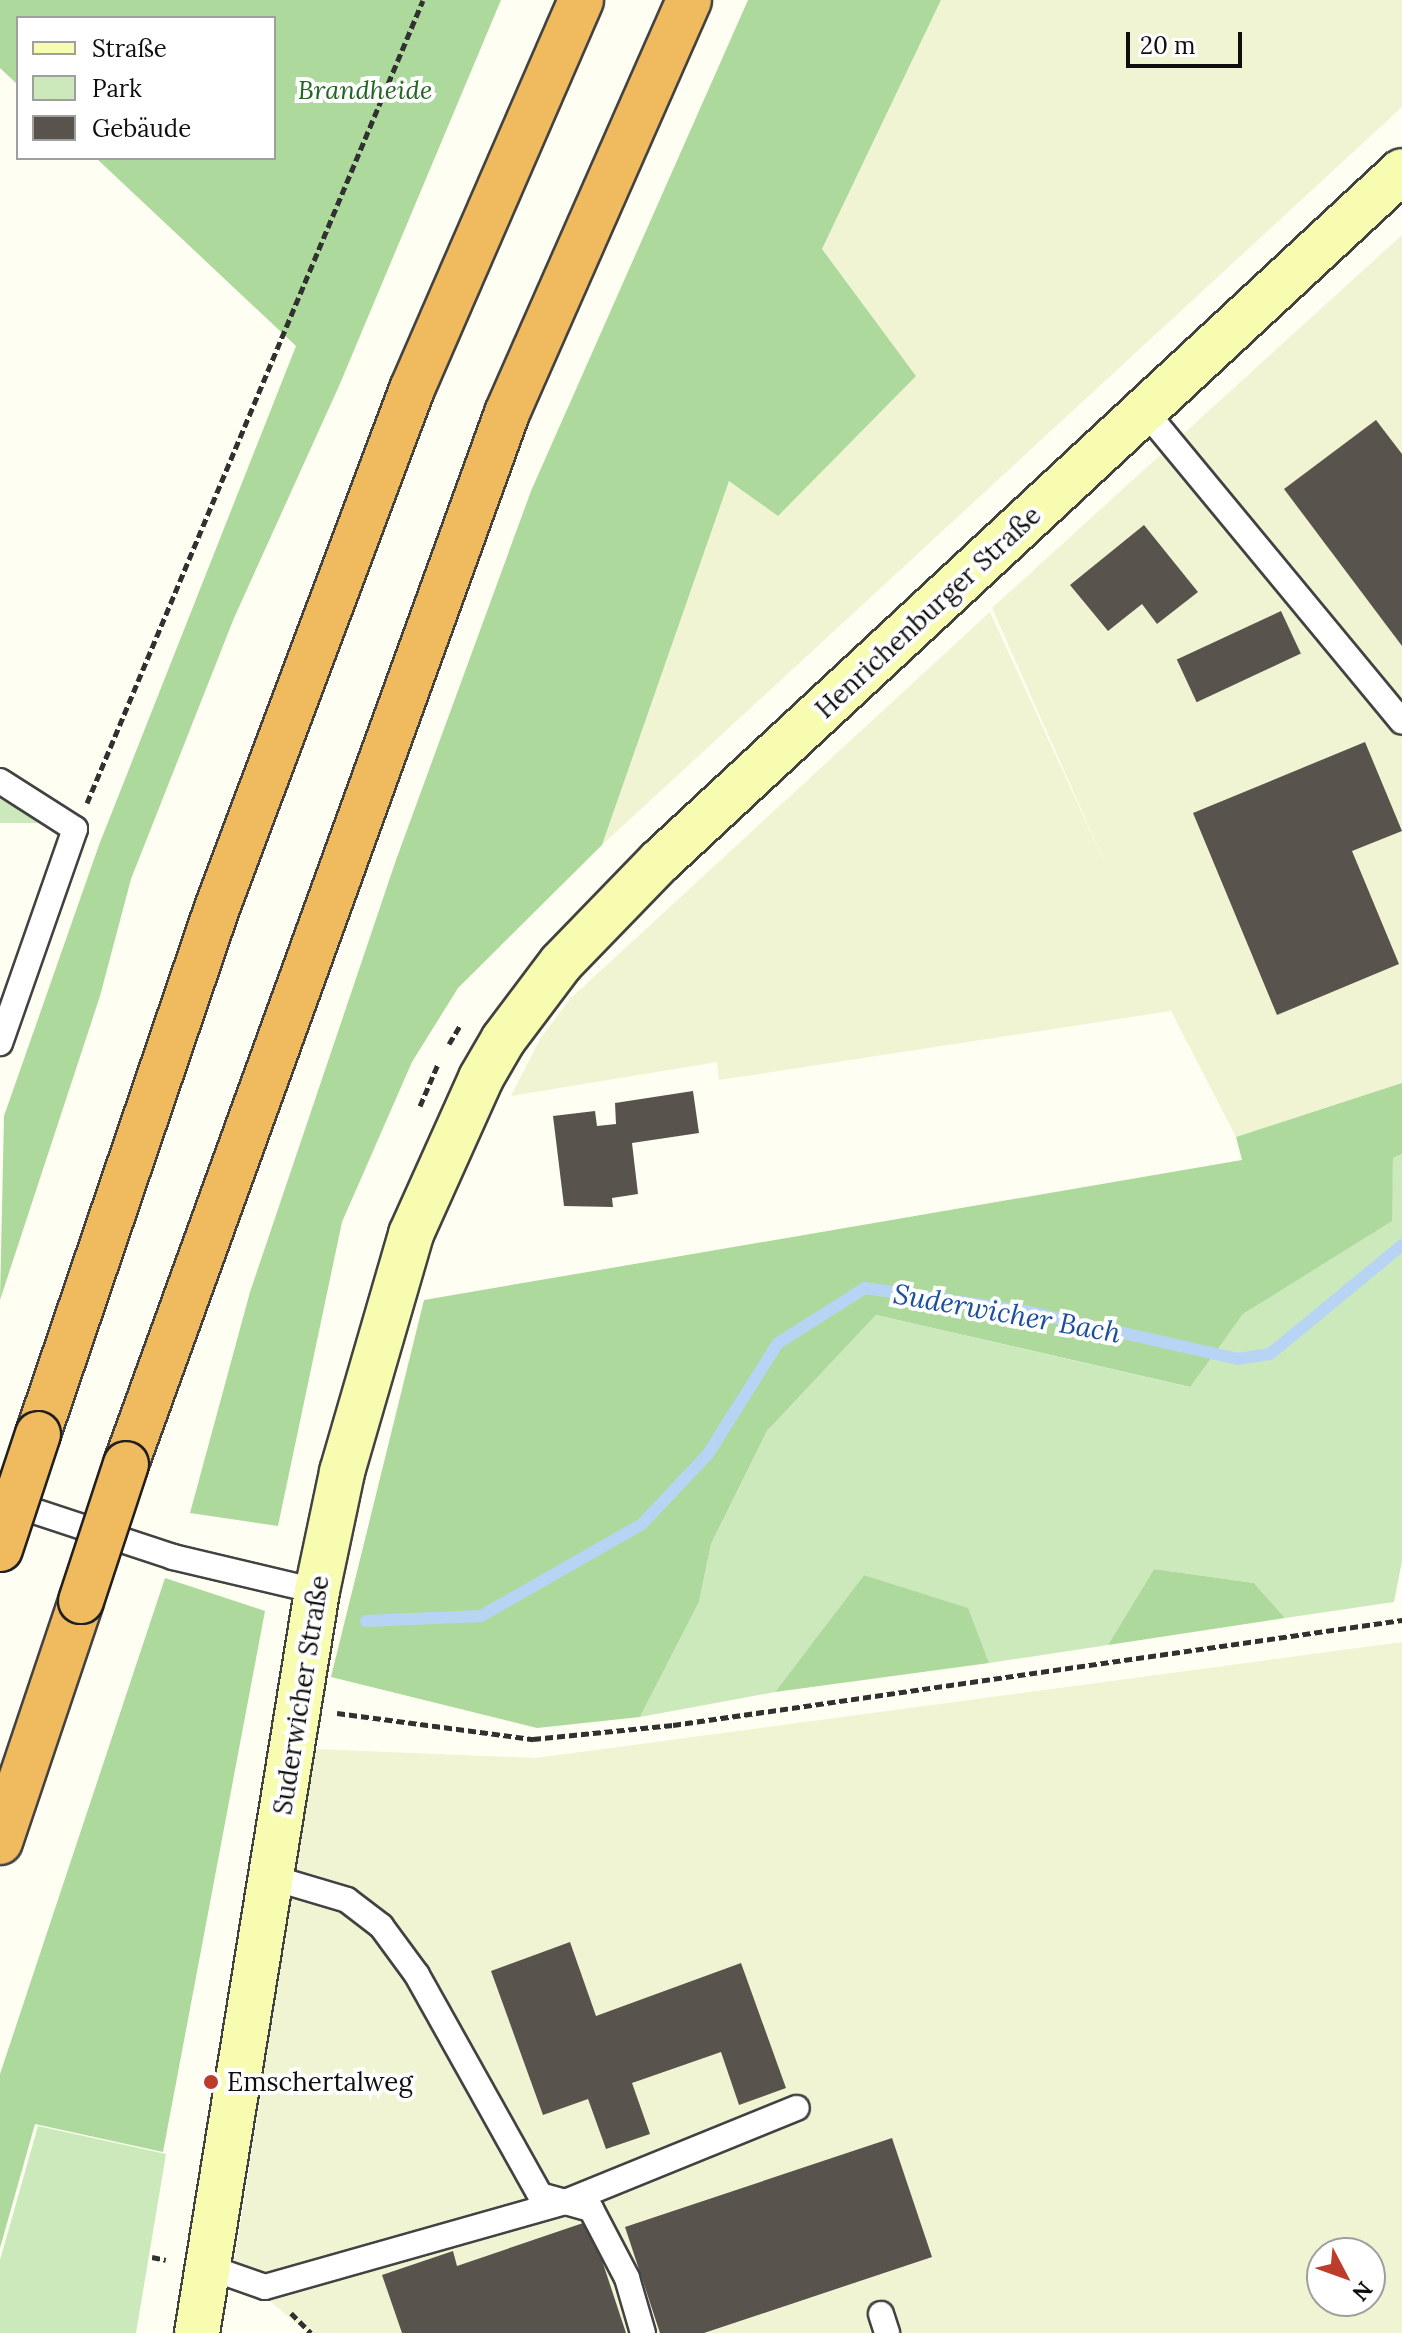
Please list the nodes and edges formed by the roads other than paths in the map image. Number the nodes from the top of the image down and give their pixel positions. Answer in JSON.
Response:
{"nodes":[{"id":1,"x":581,"y":0,"type":"edge"},
{"id":2,"x":689,"y":0,"type":"edge"},
{"id":3,"x":1402,"y":171,"type":"edge"},
{"id":4,"x":1145,"y":411,"type":"junction"},
{"id":5,"x":1402,"y":722,"type":"edge"},
{"id":6,"x":0,"y":781,"type":"edge"},
{"id":7,"x":0,"y":1043,"type":"edge"},
{"id":8,"x":481,"y":1078,"type":"joint"},
{"id":9,"x":0,"y":1500,"type":"edge"},
{"id":10,"x":0,"y":1549,"type":"edge"},
{"id":11,"x":317,"y":1591,"type":"junction"},
{"id":12,"x":0,"y":1842,"type":"edge"},
{"id":13,"x":270,"y":1877,"type":"junction"},
{"id":14,"x":797,"y":2108,"type":"dead end"},
{"id":15,"x":565,"y":2202,"type":"junction"},
{"id":16,"x":208,"y":2267,"type":"junction"},
{"id":17,"x":197,"y":2333,"type":"edge"},
{"id":18,"x":643,"y":2333,"type":"edge"}],
"edges":[{"from":1,"to":10,"type":"highway","bridge":true},
{"from":2,"to":12,"type":"highway","bridge":true},
{"from":3,"to":4,"type":"main road","name":"Henrichenburger Straße"},
{"from":4,"to":5,"type":"lane"},
{"from":4,"to":8,"type":"main road","name":"Henrichenburger Straße"},
{"from":6,"to":7,"type":"lane"},
{"from":8,"to":11,"type":"main road","name":"Suderwicher Straße"},
{"from":9,"to":11,"type":"lane"},
{"from":11,"to":13,"type":"main road","name":"Suderwicher Straße"},
{"from":13,"to":15,"type":"lane"},
{"from":13,"to":16,"type":"main road","name":"Suderwicher Straße"},
{"from":14,"to":15,"type":"lane"},
{"from":15,"to":16,"type":"lane"},
{"from":15,"to":18,"type":"lane"},
{"from":16,"to":17,"type":"main road","name":"Suderwicher Straße"}]}
